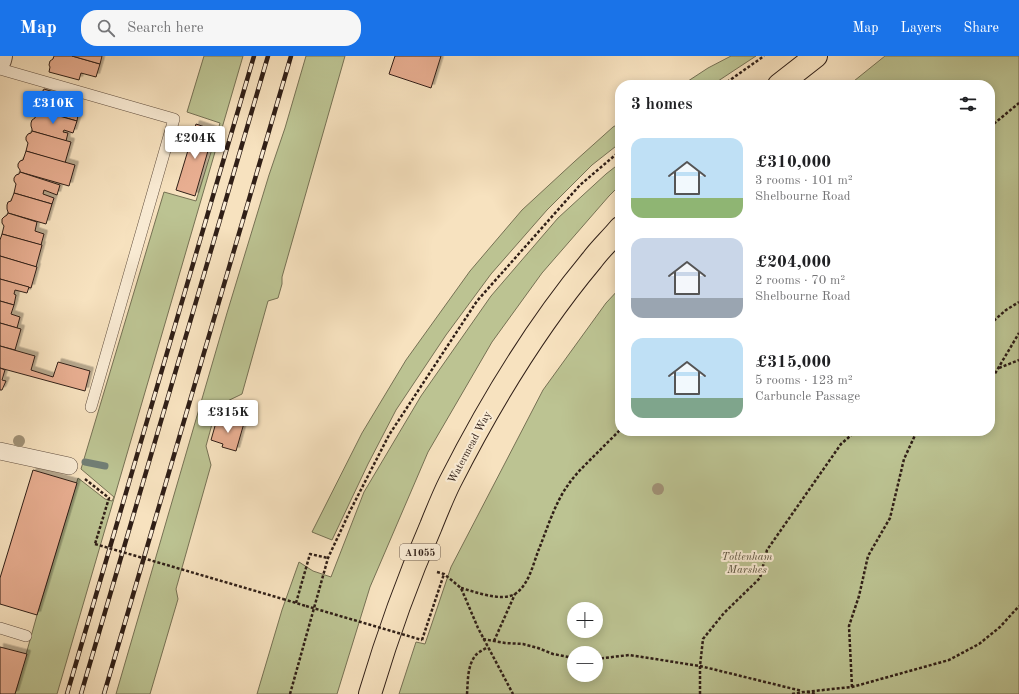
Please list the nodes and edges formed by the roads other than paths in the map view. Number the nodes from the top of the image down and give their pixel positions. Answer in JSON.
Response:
{"nodes":[{"id":1,"x":1,"y":56,"type":"edge"},
{"id":2,"x":816,"y":56,"type":"edge"},
{"id":3,"x":0,"y":60,"type":"edge"},
{"id":4,"x":0,"y":69,"type":"edge"},
{"id":5,"x":785,"y":80,"type":"edge"},
{"id":6,"x":615,"y":234,"type":"edge"},
{"id":7,"x":91,"y":407,"type":"dead end"},
{"id":8,"x":0,"y":451,"type":"edge"},
{"id":9,"x":69,"y":466,"type":"road end"},
{"id":10,"x":0,"y":628,"type":"edge"},
{"id":11,"x":26,"y":636,"type":"dead end"},
{"id":12,"x":370,"y":694,"type":"edge"}],
"edges":[{"from":1,"to":3,"type":"street"},
{"from":2,"to":5,"type":"main road"},
{"from":4,"to":7,"type":"lane"},
{"from":6,"to":12,"type":"main road","name":"Watermead Way","number":"A1055"},
{"from":8,"to":9,"type":"street"},
{"from":10,"to":11,"type":"lane"}]}
